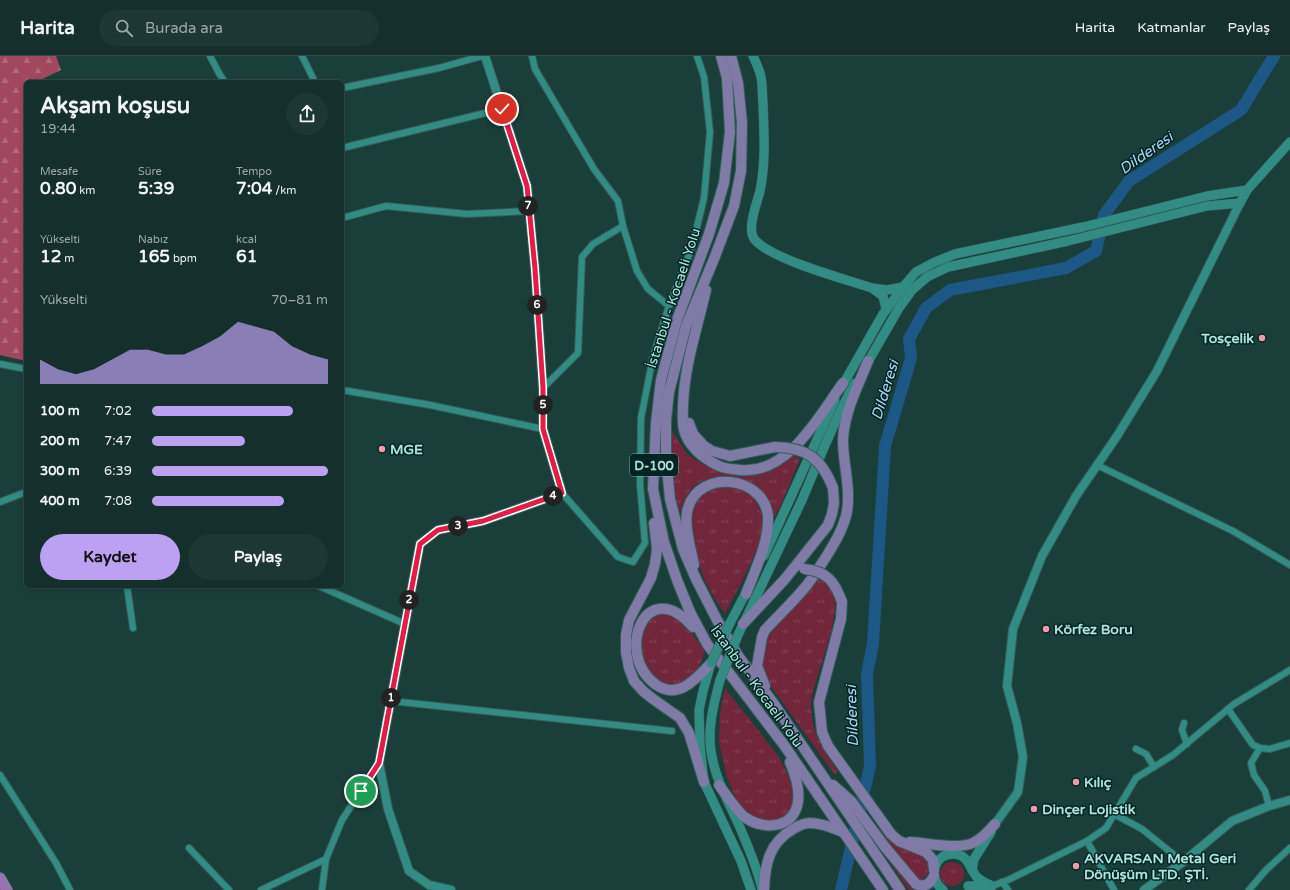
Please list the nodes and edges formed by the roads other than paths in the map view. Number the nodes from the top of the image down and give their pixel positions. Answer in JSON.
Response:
{"nodes":[{"id":1,"x":210,"y":56,"type":"edge"},
{"id":2,"x":302,"y":56,"type":"edge"},
{"id":3,"x":482,"y":56,"type":"edge"},
{"id":4,"x":485,"y":56,"type":"edge"},
{"id":5,"x":532,"y":56,"type":"edge"},
{"id":6,"x":697,"y":56,"type":"edge"},
{"id":7,"x":721,"y":56,"type":"edge"},
{"id":8,"x":731,"y":56,"type":"edge"},
{"id":9,"x":753,"y":56,"type":"edge"},
{"id":10,"x":224,"y":80,"type":"edge"},
{"id":11,"x":314,"y":80,"type":"edge"},
{"id":12,"x":344,"y":88,"type":"edge"},
{"id":13,"x":502,"y":109,"type":"junction"},
{"id":14,"x":1290,"y":142,"type":"edge"},
{"id":15,"x":344,"y":148,"type":"edge"},
{"id":16,"x":1247,"y":190,"type":"junction"},
{"id":17,"x":1240,"y":203,"type":"junction"},
{"id":18,"x":528,"y":211,"type":"junction"},
{"id":19,"x":344,"y":217,"type":"edge"},
{"id":20,"x":623,"y":226,"type":"junction"},
{"id":21,"x":714,"y":259,"type":"junction"},
{"id":22,"x":903,"y":287,"type":"junction"},
{"id":23,"x":872,"y":288,"type":"junction"},
{"id":24,"x":669,"y":306,"type":"junction"},
{"id":25,"x":886,"y":309,"type":"junction"},
{"id":26,"x":868,"y":361,"type":"junction"},
{"id":27,"x":0,"y":364,"type":"edge"},
{"id":28,"x":24,"y":369,"type":"edge"},
{"id":29,"x":685,"y":380,"type":"junction"},
{"id":30,"x":843,"y":383,"type":"junction"},
{"id":31,"x":543,"y":388,"type":"junction"},
{"id":32,"x":344,"y":390,"type":"edge"},
{"id":33,"x":543,"y":429,"type":"junction"},
{"id":34,"x":1097,"y":465,"type":"junction"},
{"id":35,"x":653,"y":489,"type":"junction"},
{"id":36,"x":24,"y":493,"type":"edge"},
{"id":37,"x":562,"y":493,"type":"junction"},
{"id":38,"x":0,"y":502,"type":"edge"},
{"id":39,"x":1290,"y":565,"type":"edge"},
{"id":40,"x":696,"y":579,"type":"junction"},
{"id":41,"x":785,"y":579,"type":"junction"},
{"id":42,"x":127,"y":588,"type":"edge"},
{"id":43,"x":324,"y":588,"type":"edge"},
{"id":44,"x":746,"y":594,"type":"junction"},
{"id":45,"x":405,"y":624,"type":"junction"},
{"id":46,"x":743,"y":624,"type":"junction"},
{"id":47,"x":133,"y":628,"type":"dead end"},
{"id":48,"x":707,"y":644,"type":"junction"},
{"id":49,"x":711,"y":663,"type":"junction"},
{"id":50,"x":1290,"y":670,"type":"edge"},
{"id":51,"x":391,"y":701,"type":"junction"},
{"id":52,"x":774,"y":704,"type":"junction"},
{"id":53,"x":1228,"y":709,"type":"junction"},
{"id":54,"x":1184,"y":724,"type":"dead end"},
{"id":55,"x":672,"y":731,"type":"dead end"},
{"id":56,"x":1290,"y":743,"type":"edge"},
{"id":57,"x":1187,"y":744,"type":"junction"},
{"id":58,"x":784,"y":745,"type":"junction"},
{"id":59,"x":1260,"y":748,"type":"junction"},
{"id":60,"x":1136,"y":749,"type":"dead end"},
{"id":61,"x":379,"y":763,"type":"junction"},
{"id":62,"x":1154,"y":767,"type":"junction"},
{"id":63,"x":0,"y":776,"type":"edge"},
{"id":64,"x":704,"y":782,"type":"junction"},
{"id":65,"x":719,"y":785,"type":"junction"},
{"id":66,"x":1290,"y":800,"type":"edge"},
{"id":67,"x":846,"y":802,"type":"junction"},
{"id":68,"x":1269,"y":806,"type":"junction"},
{"id":69,"x":1114,"y":814,"type":"junction"},
{"id":70,"x":881,"y":819,"type":"junction"},
{"id":71,"x":995,"y":824,"type":"junction"},
{"id":72,"x":843,"y":832,"type":"junction"},
{"id":73,"x":1087,"y":841,"type":"junction"},
{"id":74,"x":189,"y":848,"type":"dead end"},
{"id":75,"x":1290,"y":848,"type":"edge"},
{"id":76,"x":326,"y":859,"type":"junction"},
{"id":77,"x":1183,"y":862,"type":"junction"},
{"id":78,"x":972,"y":868,"type":"junction"},
{"id":79,"x":934,"y":873,"type":"junction"},
{"id":80,"x":0,"y":878,"type":"edge"},
{"id":81,"x":1002,"y":882,"type":"junction"},
{"id":82,"x":992,"y":886,"type":"junction"},
{"id":83,"x":1154,"y":887,"type":"edge"},
{"id":84,"x":966,"y":888,"type":"edge"},
{"id":85,"x":941,"y":889,"type":"edge"},
{"id":86,"x":7,"y":890,"type":"edge"},
{"id":87,"x":70,"y":890,"type":"edge"},
{"id":88,"x":229,"y":890,"type":"edge"},
{"id":89,"x":261,"y":890,"type":"edge"},
{"id":90,"x":322,"y":890,"type":"edge"},
{"id":91,"x":451,"y":890,"type":"edge"},
{"id":92,"x":751,"y":890,"type":"edge"},
{"id":93,"x":764,"y":890,"type":"edge"},
{"id":94,"x":883,"y":890,"type":"edge"},
{"id":95,"x":900,"y":890,"type":"edge"},
{"id":96,"x":1008,"y":890,"type":"edge"},
{"id":97,"x":1114,"y":890,"type":"edge"},
{"id":98,"x":1144,"y":890,"type":"edge"},
{"id":99,"x":1249,"y":890,"type":"edge"}],
"edges":[{"from":1,"to":10,"type":"street"},
{"from":2,"to":11,"type":"street"},
{"from":3,"to":12,"type":"street"},
{"from":4,"to":13,"type":"street"},
{"from":5,"to":20,"type":"street"},
{"from":6,"to":24,"type":"street"},
{"from":7,"to":35,"type":"highway","name":"İstanbul - Kocaeli Yolu","number":"D-100"},
{"from":8,"to":21,"type":"highway"},
{"from":9,"to":23,"type":"main road"},
{"from":13,"to":15,"type":"street"},
{"from":13,"to":18,"type":"street"},
{"from":14,"to":16,"type":"main road"},
{"from":16,"to":17,"type":"main road"},
{"from":16,"to":22,"type":"main road"},
{"from":17,"to":26,"type":"main road"},
{"from":17,"to":34,"type":"street"},
{"from":18,"to":19,"type":"street"},
{"from":18,"to":31,"type":"street"},
{"from":20,"to":24,"type":"street"},
{"from":20,"to":31,"type":"street"},
{"from":21,"to":29,"type":"highway"},
{"from":21,"to":40,"type":"highway"},
{"from":22,"to":23,"type":"main road"},
{"from":22,"to":25,"type":"main road"},
{"from":23,"to":25,"type":"main road"},
{"from":24,"to":37,"type":"street"},
{"from":25,"to":30,"type":"main road"},
{"from":26,"to":46,"type":"main road"},
{"from":26,"to":52,"type":"highway"},
{"from":27,"to":28,"type":"street"},
{"from":29,"to":30,"type":"highway"},
{"from":29,"to":41,"type":"highway","bridge":true},
{"from":30,"to":44,"type":"main road"},
{"from":31,"to":33,"type":"street"},
{"from":32,"to":33,"type":"street"},
{"from":33,"to":37,"type":"street"},
{"from":34,"to":39,"type":"street"},
{"from":34,"to":71,"type":"street"},
{"from":35,"to":48,"type":"highway","name":"İstanbul - Kocaeli Yolu","number":"D-100"},
{"from":35,"to":64,"type":"highway"},
{"from":36,"to":38,"type":"street"},
{"from":37,"to":45,"type":"street"},
{"from":40,"to":44,"type":"highway"},
{"from":40,"to":52,"type":"highway"},
{"from":41,"to":46,"type":"highway"},
{"from":41,"to":70,"type":"highway","bridge":true},
{"from":42,"to":47,"type":"street"},
{"from":43,"to":45,"type":"street"},
{"from":44,"to":49,"type":"main road","bridge":true},
{"from":45,"to":51,"type":"street"},
{"from":46,"to":65,"type":"main road","bridge":true},
{"from":48,"to":49,"type":"highway"},
{"from":48,"to":58,"type":"highway","name":"İstanbul - Kocaeli Yolu","number":"D-100"},
{"from":49,"to":64,"type":"main road"},
{"from":50,"to":53,"type":"street"},
{"from":51,"to":55,"type":"street"},
{"from":51,"to":61,"type":"street"},
{"from":52,"to":67,"type":"highway"},
{"from":53,"to":57,"type":"street"},
{"from":53,"to":59,"type":"street"},
{"from":54,"to":57,"type":"street"},
{"from":56,"to":59,"type":"street"},
{"from":57,"to":62,"type":"street"},
{"from":58,"to":65,"type":"highway"},
{"from":58,"to":72,"type":"highway","name":"İstanbul - Kocaeli Yolu","number":"D-100"},
{"from":59,"to":68,"type":"street"},
{"from":60,"to":62,"type":"street"},
{"from":61,"to":76,"type":"street"},
{"from":61,"to":91,"type":"street"},
{"from":62,"to":69,"type":"street"},
{"from":63,"to":87,"type":"street"},
{"from":64,"to":92,"type":"main road"},
{"from":65,"to":93,"type":"main road"},
{"from":66,"to":68,"type":"street"},
{"from":67,"to":79,"type":"highway"},
{"from":67,"to":95,"type":"highway"},
{"from":68,"to":77,"type":"street"},
{"from":69,"to":73,"type":"street"},
{"from":69,"to":77,"type":"street"},
{"from":70,"to":71,"type":"highway"},
{"from":70,"to":79,"type":"highway"},
{"from":71,"to":78,"type":"main road"},
{"from":72,"to":93,"type":"highway"},
{"from":72,"to":94,"type":"highway","name":"İstanbul - Kocaeli Yolu"},
{"from":73,"to":81,"type":"street"},
{"from":73,"to":97,"type":"street"},
{"from":74,"to":88,"type":"street"},
{"from":75,"to":99,"type":"street"},
{"from":76,"to":89,"type":"street"},
{"from":76,"to":90,"type":"street"},
{"from":77,"to":83,"type":"street"},
{"from":78,"to":79,"type":"main road"},
{"from":78,"to":82,"type":"main road"},
{"from":78,"to":84,"type":"main road"},
{"from":79,"to":85,"type":"main road"},
{"from":80,"to":86,"type":"highway"},
{"from":81,"to":82,"type":"street"},
{"from":81,"to":96,"type":"street"},
{"from":82,"to":84,"type":"main road"},
{"from":83,"to":98,"type":"street"}]}
